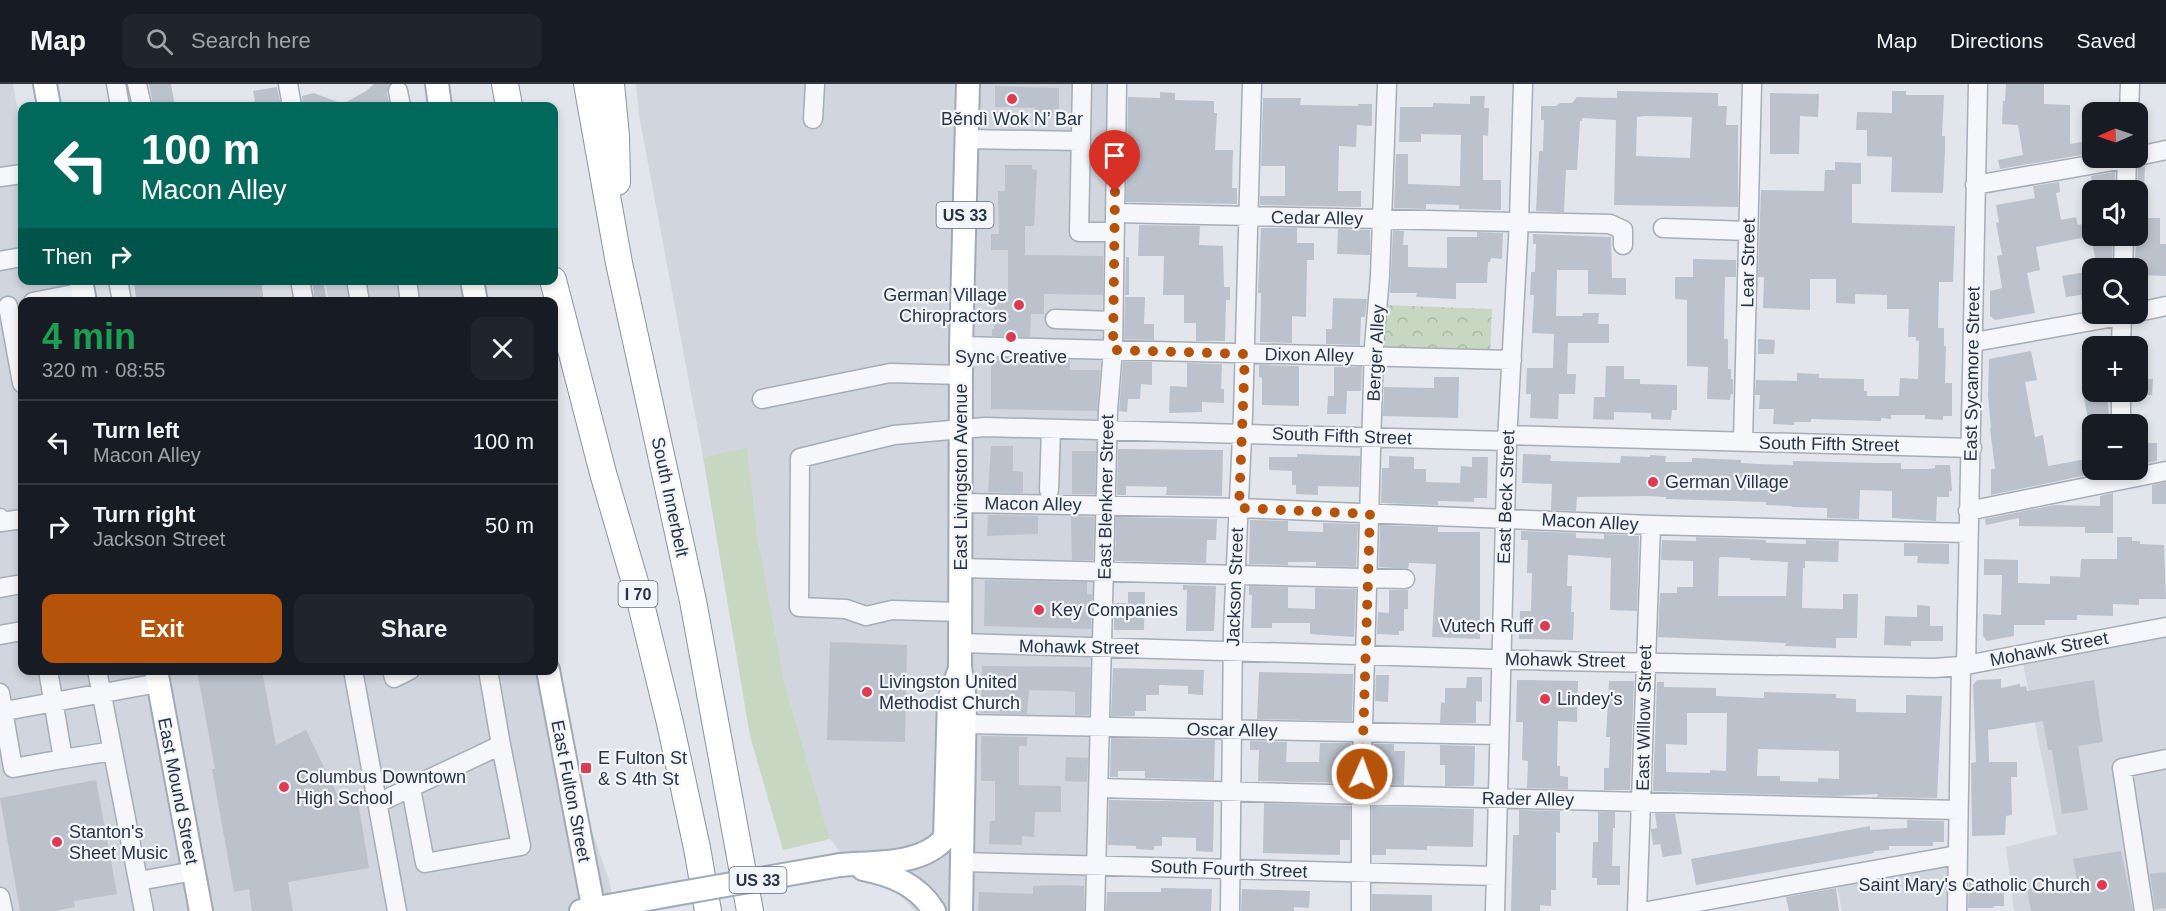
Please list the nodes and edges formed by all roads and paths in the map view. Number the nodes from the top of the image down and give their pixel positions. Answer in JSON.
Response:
{"nodes":[{"id":1,"x":45,"y":84,"type":"edge"},
{"id":2,"x":116,"y":84,"type":"edge"},
{"id":3,"x":137,"y":84,"type":"edge"},
{"id":4,"x":288,"y":84,"type":"edge"},
{"id":5,"x":437,"y":84,"type":"edge"},
{"id":6,"x":505,"y":84,"type":"edge"},
{"id":7,"x":587,"y":84,"type":"edge"},
{"id":8,"x":611,"y":84,"type":"edge"},
{"id":9,"x":815,"y":84,"type":"edge"},
{"id":10,"x":968,"y":84,"type":"edge"},
{"id":11,"x":1082,"y":84,"type":"edge"},
{"id":12,"x":1117,"y":84,"type":"edge"},
{"id":13,"x":1252,"y":84,"type":"edge"},
{"id":14,"x":1387,"y":84,"type":"edge"},
{"id":15,"x":1523,"y":84,"type":"edge"},
{"id":16,"x":1752,"y":84,"type":"edge"},
{"id":17,"x":1978,"y":84,"type":"edge"},
{"id":18,"x":2130,"y":84,"type":"edge"},
{"id":19,"x":48,"y":102,"type":"edge"},
{"id":20,"x":119,"y":102,"type":"edge"},
{"id":21,"x":140,"y":102,"type":"edge"},
{"id":22,"x":291,"y":102,"type":"edge"},
{"id":23,"x":439,"y":102,"type":"edge"},
{"id":24,"x":508,"y":102,"type":"edge"},
{"id":25,"x":2129,"y":102,"type":"edge"},
{"id":26,"x":813,"y":119,"type":"dead end"},
{"id":27,"x":967,"y":139,"type":"junction"},
{"id":28,"x":1081,"y":141,"type":"junction"},
{"id":29,"x":2166,"y":150,"type":"edge"},
{"id":30,"x":2148,"y":154,"type":"edge"},
{"id":31,"x":2082,"y":166,"type":"edge"},
{"id":32,"x":18,"y":175,"type":"edge"},
{"id":33,"x":0,"y":177,"type":"edge"},
{"id":34,"x":1975,"y":185,"type":"junction"},
{"id":35,"x":1115,"y":213,"type":"junction"},
{"id":36,"x":1248,"y":217,"type":"junction"},
{"id":37,"x":1383,"y":219,"type":"junction"},
{"id":38,"x":1519,"y":220,"type":"junction"},
{"id":39,"x":1663,"y":228,"type":"dead end"},
{"id":40,"x":1748,"y":231,"type":"junction"},
{"id":41,"x":1114,"y":232,"type":"junction"},
{"id":42,"x":1623,"y":245,"type":"dead end"},
{"id":43,"x":18,"y":258,"type":"edge"},
{"id":44,"x":0,"y":261,"type":"edge"},
{"id":45,"x":619,"y":263,"type":"junction"},
{"id":46,"x":83,"y":291,"type":"edge"},
{"id":47,"x":56,"y":297,"type":"edge"},
{"id":48,"x":558,"y":299,"type":"edge"},
{"id":49,"x":10,"y":306,"type":"edge"},
{"id":50,"x":2166,"y":306,"type":"edge"},
{"id":51,"x":2148,"y":310,"type":"edge"},
{"id":52,"x":1055,"y":319,"type":"dead end"},
{"id":53,"x":1113,"y":321,"type":"junction"},
{"id":54,"x":2082,"y":322,"type":"edge"},
{"id":55,"x":17,"y":326,"type":"edge"},
{"id":56,"x":1974,"y":342,"type":"junction"},
{"id":57,"x":961,"y":346,"type":"junction"},
{"id":58,"x":1113,"y":350,"type":"junction"},
{"id":59,"x":1245,"y":354,"type":"junction"},
{"id":60,"x":1374,"y":357,"type":"junction"},
{"id":61,"x":1512,"y":360,"type":"junction"},
{"id":62,"x":961,"y":375,"type":"junction"},
{"id":63,"x":762,"y":399,"type":"dead end"},
{"id":64,"x":961,"y":428,"type":"junction"},
{"id":65,"x":1051,"y":429,"type":"junction"},
{"id":66,"x":1108,"y":430,"type":"junction"},
{"id":67,"x":1242,"y":434,"type":"junction"},
{"id":68,"x":1373,"y":437,"type":"junction"},
{"id":69,"x":1507,"y":438,"type":"junction"},
{"id":70,"x":1743,"y":442,"type":"junction"},
{"id":71,"x":1971,"y":448,"type":"junction"},
{"id":72,"x":2166,"y":471,"type":"edge"},
{"id":73,"x":2148,"y":473,"type":"edge"},
{"id":74,"x":2100,"y":480,"type":"edge"},
{"id":75,"x":1049,"y":490,"type":"dead end"},
{"id":76,"x":960,"y":503,"type":"junction"},
{"id":77,"x":1107,"y":506,"type":"junction"},
{"id":78,"x":1239,"y":508,"type":"junction"},
{"id":79,"x":1968,"y":511,"type":"junction"},
{"id":80,"x":1370,"y":514,"type":"junction"},
{"id":81,"x":0,"y":518,"type":"edge"},
{"id":82,"x":1504,"y":518,"type":"junction"},
{"id":83,"x":18,"y":520,"type":"edge"},
{"id":84,"x":1651,"y":525,"type":"junction"},
{"id":85,"x":1968,"y":533,"type":"junction"},
{"id":86,"x":960,"y":568,"type":"junction"},
{"id":87,"x":1105,"y":572,"type":"junction"},
{"id":88,"x":1236,"y":575,"type":"junction"},
{"id":89,"x":1368,"y":579,"type":"junction"},
{"id":90,"x":1405,"y":579,"type":"dead end"},
{"id":91,"x":18,"y":585,"type":"edge"},
{"id":92,"x":0,"y":588,"type":"edge"},
{"id":93,"x":960,"y":612,"type":"junction"},
{"id":94,"x":2166,"y":627,"type":"edge"},
{"id":95,"x":18,"y":632,"type":"edge"},
{"id":96,"x":0,"y":635,"type":"edge"},
{"id":97,"x":960,"y":643,"type":"junction"},
{"id":98,"x":1102,"y":647,"type":"junction"},
{"id":99,"x":1232,"y":650,"type":"junction"},
{"id":100,"x":1366,"y":654,"type":"junction"},
{"id":101,"x":1501,"y":659,"type":"junction"},
{"id":102,"x":1645,"y":662,"type":"junction"},
{"id":103,"x":1963,"y":665,"type":"junction"},
{"id":104,"x":960,"y":667,"type":"junction"},
{"id":105,"x":49,"y":675,"type":"edge"},
{"id":106,"x":98,"y":675,"type":"edge"},
{"id":107,"x":354,"y":675,"type":"edge"},
{"id":108,"x":489,"y":675,"type":"edge"},
{"id":109,"x":549,"y":675,"type":"edge"},
{"id":110,"x":157,"y":677,"type":"edge"},
{"id":111,"x":0,"y":693,"type":"edge"},
{"id":112,"x":102,"y":693,"type":"junction"},
{"id":113,"x":54,"y":702,"type":"junction"},
{"id":114,"x":2,"y":712,"type":"edge"},
{"id":115,"x":964,"y":724,"type":"junction"},
{"id":116,"x":1100,"y":727,"type":"junction"},
{"id":117,"x":1232,"y":730,"type":"junction"},
{"id":118,"x":1364,"y":732,"type":"junction"},
{"id":119,"x":1499,"y":735,"type":"junction"},
{"id":120,"x":501,"y":745,"type":"junction"},
{"id":121,"x":113,"y":751,"type":"junction"},
{"id":122,"x":63,"y":759,"type":"junction"},
{"id":123,"x":2166,"y":759,"type":"edge"},
{"id":124,"x":411,"y":788,"type":"junction"},
{"id":125,"x":1098,"y":788,"type":"junction"},
{"id":126,"x":1232,"y":791,"type":"junction"},
{"id":127,"x":1362,"y":795,"type":"junction"},
{"id":128,"x":1498,"y":798,"type":"junction"},
{"id":129,"x":1642,"y":802,"type":"junction"},
{"id":130,"x":378,"y":803,"type":"junction"},
{"id":131,"x":1958,"y":810,"type":"junction"},
{"id":132,"x":1958,"y":855,"type":"junction"},
{"id":133,"x":840,"y":866,"type":"junction"},
{"id":134,"x":962,"y":866,"type":"junction"},
{"id":135,"x":1097,"y":866,"type":"junction"},
{"id":136,"x":1231,"y":869,"type":"junction"},
{"id":137,"x":194,"y":871,"type":"junction"},
{"id":138,"x":1362,"y":873,"type":"junction"},
{"id":139,"x":1496,"y":876,"type":"junction"},
{"id":140,"x":139,"y":881,"type":"junction"},
{"id":141,"x":0,"y":897,"type":"edge"},
{"id":142,"x":589,"y":910,"type":"edge"},
{"id":143,"x":3,"y":911,"type":"edge"},
{"id":144,"x":144,"y":911,"type":"edge"},
{"id":145,"x":201,"y":911,"type":"edge"},
{"id":146,"x":397,"y":911,"type":"edge"},
{"id":147,"x":708,"y":911,"type":"edge"},
{"id":148,"x":750,"y":911,"type":"edge"},
{"id":149,"x":934,"y":911,"type":"edge"},
{"id":150,"x":953,"y":911,"type":"edge"},
{"id":151,"x":961,"y":911,"type":"edge"},
{"id":152,"x":1095,"y":911,"type":"edge"},
{"id":153,"x":1230,"y":911,"type":"edge"},
{"id":154,"x":1361,"y":911,"type":"edge"},
{"id":155,"x":1495,"y":911,"type":"edge"},
{"id":156,"x":1637,"y":911,"type":"edge"},
{"id":157,"x":1648,"y":911,"type":"edge"},
{"id":158,"x":1957,"y":911,"type":"edge"},
{"id":159,"x":2144,"y":911,"type":"edge"}],
"edges":[{"from":1,"to":19,"type":"main road"},
{"from":2,"to":20,"type":"street"},
{"from":3,"to":21,"type":"street"},
{"from":4,"to":22,"type":"street"},
{"from":5,"to":23,"type":"main road"},
{"from":6,"to":24,"type":"highway"},
{"from":7,"to":45,"type":"highway","name":"South Innerbelt"},
{"from":8,"to":45,"type":"highway"},
{"from":9,"to":26,"type":"street"},
{"from":10,"to":27,"type":"main road","name":"East Livingston Avenue","number":"US 33"},
{"from":11,"to":28,"type":"street"},
{"from":12,"to":35,"type":"street","name":"East Blenkner Street"},
{"from":13,"to":36,"type":"street","name":"Jackson Street"},
{"from":14,"to":37,"type":"street","name":"Berger Alley"},
{"from":15,"to":38,"type":"street","name":"East Beck Street"},
{"from":16,"to":40,"type":"street","name":"Lear Street"},
{"from":17,"to":34,"type":"street","name":"East Sycamore Street"},
{"from":18,"to":25,"type":"street"},
{"from":27,"to":28,"type":"street"},
{"from":27,"to":57,"type":"main road","name":"East Livingston Avenue","number":"US 33"},
{"from":28,"to":41,"type":"street"},
{"from":29,"to":30,"type":"street"},
{"from":31,"to":34,"type":"street"},
{"from":32,"to":33,"type":"street"},
{"from":34,"to":56,"type":"street","name":"East Sycamore Street"},
{"from":35,"to":36,"type":"street","name":"Cedar Alley"},
{"from":35,"to":41,"type":"street","name":"East Blenkner Street"},
{"from":36,"to":37,"type":"street","name":"Cedar Alley"},
{"from":36,"to":59,"type":"street","name":"Jackson Street"},
{"from":37,"to":38,"type":"street","name":"Cedar Alley"},
{"from":37,"to":60,"type":"street","name":"Berger Alley"},
{"from":38,"to":42,"type":"street","name":"Cedar Alley"},
{"from":38,"to":61,"type":"street","name":"East Beck Street"},
{"from":39,"to":40,"type":"street"},
{"from":40,"to":70,"type":"street","name":"Lear Street"},
{"from":41,"to":53,"type":"street","name":"East Blenkner Street"},
{"from":43,"to":44,"type":"street"},
{"from":45,"to":148,"type":"highway","name":"South Innerbelt"},
{"from":46,"to":47,"type":"street"},
{"from":48,"to":147,"type":"highway","number":"I 70"},
{"from":49,"to":55,"type":"street"},
{"from":50,"to":51,"type":"street"},
{"from":52,"to":53,"type":"street"},
{"from":53,"to":58,"type":"street","name":"East Blenkner Street"},
{"from":54,"to":56,"type":"street"},
{"from":56,"to":71,"type":"street","name":"East Sycamore Street"},
{"from":57,"to":58,"type":"street","name":"Dixon Alley"},
{"from":57,"to":62,"type":"main road","name":"East Livingston Avenue","number":"US 33"},
{"from":58,"to":59,"type":"street","name":"Dixon Alley"},
{"from":58,"to":66,"type":"street","name":"East Blenkner Street"},
{"from":59,"to":60,"type":"street","name":"Dixon Alley"},
{"from":59,"to":67,"type":"street","name":"Jackson Street"},
{"from":60,"to":61,"type":"street","name":"Dixon Alley"},
{"from":60,"to":68,"type":"street","name":"Berger Alley"},
{"from":61,"to":69,"type":"street","name":"East Beck Street"},
{"from":62,"to":63,"type":"street"},
{"from":62,"to":64,"type":"main road","name":"East Livingston Avenue","number":"US 33"},
{"from":64,"to":65,"type":"street","name":"South Fifth Street"},
{"from":64,"to":76,"type":"main road","name":"East Livingston Avenue","number":"US 33"},
{"from":64,"to":93,"type":"street","name":"South Fifth Street"},
{"from":65,"to":66,"type":"street","name":"South Fifth Street"},
{"from":65,"to":75,"type":"street"},
{"from":66,"to":67,"type":"street","name":"South Fifth Street"},
{"from":66,"to":77,"type":"street","name":"East Blenkner Street"},
{"from":67,"to":68,"type":"street","name":"South Fifth Street"},
{"from":67,"to":78,"type":"street","name":"Jackson Street"},
{"from":68,"to":69,"type":"street","name":"South Fifth Street"},
{"from":68,"to":80,"type":"street","name":"Berger Alley"},
{"from":69,"to":70,"type":"street","name":"South Fifth Street"},
{"from":69,"to":82,"type":"street","name":"East Beck Street"},
{"from":70,"to":71,"type":"street","name":"South Fifth Street"},
{"from":71,"to":79,"type":"street","name":"East Sycamore Street"},
{"from":72,"to":73,"type":"street"},
{"from":74,"to":79,"type":"street"},
{"from":76,"to":77,"type":"street","name":"Macon Alley"},
{"from":76,"to":86,"type":"main road","name":"East Livingston Avenue","number":"US 33"},
{"from":77,"to":78,"type":"street","name":"Macon Alley"},
{"from":77,"to":87,"type":"street","name":"East Blenkner Street"},
{"from":78,"to":80,"type":"street","name":"Macon Alley"},
{"from":78,"to":88,"type":"street","name":"Jackson Street"},
{"from":79,"to":85,"type":"street","name":"East Sycamore Street"},
{"from":80,"to":82,"type":"street","name":"Macon Alley"},
{"from":80,"to":89,"type":"street","name":"Berger Alley"},
{"from":81,"to":83,"type":"street"},
{"from":82,"to":84,"type":"street","name":"Macon Alley"},
{"from":82,"to":101,"type":"street","name":"East Beck Street"},
{"from":84,"to":85,"type":"street","name":"Macon Alley"},
{"from":84,"to":102,"type":"street","name":"East Willow Street"},
{"from":85,"to":103,"type":"street","name":"East Sycamore Street"},
{"from":86,"to":87,"type":"street"},
{"from":86,"to":93,"type":"main road","name":"East Livingston Avenue","number":"US 33"},
{"from":87,"to":88,"type":"street"},
{"from":87,"to":98,"type":"street","name":"East Blenkner Street"},
{"from":88,"to":89,"type":"street"},
{"from":88,"to":99,"type":"street","name":"Jackson Street"},
{"from":89,"to":90,"type":"street"},
{"from":89,"to":100,"type":"street","name":"Berger Alley"},
{"from":91,"to":92,"type":"street"},
{"from":93,"to":97,"type":"main road","name":"East Livingston Avenue","number":"US 33"},
{"from":94,"to":103,"type":"street","name":"Mohawk Street"},
{"from":95,"to":96,"type":"street"},
{"from":97,"to":98,"type":"street","name":"Mohawk Street"},
{"from":97,"to":104,"type":"main road","name":"East Livingston Avenue","number":"US 33"},
{"from":98,"to":99,"type":"street","name":"Mohawk Street"},
{"from":98,"to":116,"type":"street","name":"East Blenkner Street"},
{"from":99,"to":100,"type":"street","name":"Mohawk Street"},
{"from":99,"to":117,"type":"street","name":"Jackson Street"},
{"from":100,"to":101,"type":"street","name":"Mohawk Street"},
{"from":100,"to":118,"type":"street","name":"Berger Alley"},
{"from":101,"to":102,"type":"street","name":"Mohawk Street"},
{"from":101,"to":119,"type":"street","name":"East Beck Street"},
{"from":102,"to":103,"type":"street","name":"Mohawk Street"},
{"from":102,"to":129,"type":"street","name":"East Willow Street"},
{"from":103,"to":131,"type":"street","name":"East Sycamore Street"},
{"from":104,"to":115,"type":"main road","name":"East Livingston Avenue","number":"US 33"},
{"from":104,"to":133,"type":"main road","number":"US 33"},
{"from":105,"to":113,"type":"street"},
{"from":106,"to":112,"type":"street"},
{"from":107,"to":130,"type":"street"},
{"from":108,"to":120,"type":"street"},
{"from":109,"to":142,"type":"main road","name":"East Fulton Street"},
{"from":110,"to":112,"type":"street"},
{"from":110,"to":137,"type":"main road","name":"East Mound Street"},
{"from":111,"to":114,"type":"street"},
{"from":112,"to":113,"type":"street"},
{"from":112,"to":121,"type":"street"},
{"from":113,"to":114,"type":"street"},
{"from":113,"to":122,"type":"street"},
{"from":114,"to":122,"type":"street"},
{"from":115,"to":116,"type":"street","name":"Oscar Alley"},
{"from":115,"to":134,"type":"main road","name":"East Livingston Avenue","number":"US 33"},
{"from":116,"to":117,"type":"street","name":"Oscar Alley"},
{"from":116,"to":125,"type":"street","name":"East Blenkner Street"},
{"from":117,"to":118,"type":"street","name":"Oscar Alley"},
{"from":117,"to":126,"type":"street","name":"Jackson Street"},
{"from":118,"to":119,"type":"street","name":"Oscar Alley"},
{"from":118,"to":127,"type":"street","name":"Berger Alley"},
{"from":119,"to":128,"type":"street","name":"East Beck Street"},
{"from":120,"to":124,"type":"street"},
{"from":120,"to":124,"type":"street"},
{"from":121,"to":122,"type":"street"},
{"from":121,"to":140,"type":"street"},
{"from":123,"to":159,"type":"street"},
{"from":124,"to":130,"type":"street"},
{"from":125,"to":126,"type":"street","name":"Rader Alley"},
{"from":125,"to":135,"type":"street","name":"East Blenkner Street"},
{"from":126,"to":127,"type":"street","name":"Rader Alley"},
{"from":126,"to":136,"type":"street","name":"Jackson Street"},
{"from":127,"to":128,"type":"street","name":"Rader Alley"},
{"from":127,"to":138,"type":"street","name":"Berger Alley"},
{"from":128,"to":129,"type":"street","name":"Rader Alley"},
{"from":128,"to":139,"type":"street","name":"East Beck Street"},
{"from":129,"to":131,"type":"street","name":"Rader Alley"},
{"from":129,"to":156,"type":"street","name":"East Willow Street"},
{"from":130,"to":146,"type":"street"},
{"from":131,"to":132,"type":"street","name":"East Sycamore Street"},
{"from":132,"to":157,"type":"street"},
{"from":132,"to":158,"type":"street","name":"East Sycamore Street"},
{"from":133,"to":142,"type":"main road","number":"US 33","bridge":true},
{"from":133,"to":149,"type":"main road"},
{"from":134,"to":135,"type":"street","name":"South Fourth Street"},
{"from":134,"to":150,"type":"main road","name":"East Livingston Avenue","number":"US 33"},
{"from":134,"to":151,"type":"main road","name":"East Livingston Avenue"},
{"from":135,"to":136,"type":"street","name":"South Fourth Street"},
{"from":135,"to":152,"type":"street","name":"East Blenkner Street"},
{"from":136,"to":138,"type":"street","name":"South Fourth Street"},
{"from":136,"to":153,"type":"street","name":"Jackson Street"},
{"from":137,"to":140,"type":"street"},
{"from":137,"to":145,"type":"main road","name":"East Mound Street"},
{"from":138,"to":139,"type":"street","name":"South Fourth Street"},
{"from":138,"to":154,"type":"street","name":"Berger Alley"},
{"from":139,"to":155,"type":"street","name":"East Beck Street"},
{"from":140,"to":144,"type":"street"},
{"from":141,"to":143,"type":"street"}]}
